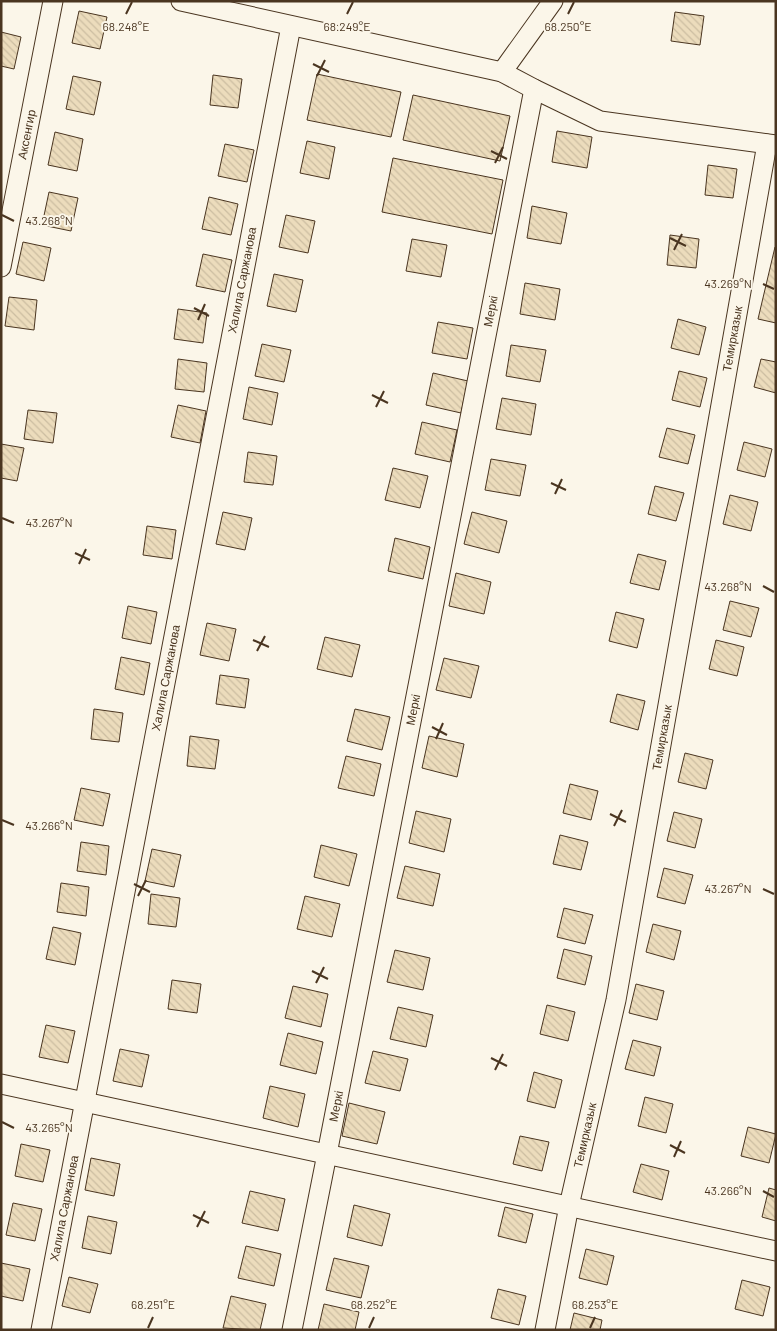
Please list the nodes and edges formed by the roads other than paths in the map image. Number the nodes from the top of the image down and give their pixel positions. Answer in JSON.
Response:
{"nodes":[{"id":1,"x":53,"y":1,"type":"edge"},
{"id":2,"x":181,"y":1,"type":"edge"},
{"id":3,"x":553,"y":1,"type":"edge"},
{"id":4,"x":292,"y":26,"type":"junction"},
{"id":5,"x":502,"y":72,"type":"junction"},
{"id":6,"x":534,"y":89,"type":"junction"},
{"id":7,"x":771,"y":144,"type":"edge"},
{"id":8,"x":1,"y":267,"type":"edge"},
{"id":9,"x":1,"y":1084,"type":"edge"},
{"id":10,"x":86,"y":1103,"type":"junction"},
{"id":11,"x":327,"y":1154,"type":"junction"},
{"id":12,"x":569,"y":1206,"type":"junction"},
{"id":13,"x":776,"y":1251,"type":"edge"},
{"id":14,"x":41,"y":1330,"type":"edge"},
{"id":15,"x":292,"y":1330,"type":"edge"},
{"id":16,"x":545,"y":1330,"type":"edge"}],
"edges":[{"from":1,"to":8,"type":"street","name":"Аксенгир"},
{"from":2,"to":4,"type":"street"},
{"from":3,"to":5,"type":"street"},
{"from":4,"to":5,"type":"street"},
{"from":4,"to":10,"type":"street","name":"Халила Саржанова"},
{"from":5,"to":6,"type":"street"},
{"from":6,"to":7,"type":"street"},
{"from":6,"to":11,"type":"street","name":"Меркі"},
{"from":7,"to":12,"type":"street","name":"Темирказык"},
{"from":9,"to":10,"type":"street"},
{"from":10,"to":11,"type":"street"},
{"from":10,"to":14,"type":"street","name":"Халила Саржанова"},
{"from":11,"to":12,"type":"street"},
{"from":11,"to":15,"type":"street","name":"Меркі"},
{"from":12,"to":13,"type":"street"},
{"from":12,"to":16,"type":"street","name":"Темирказык"}]}
